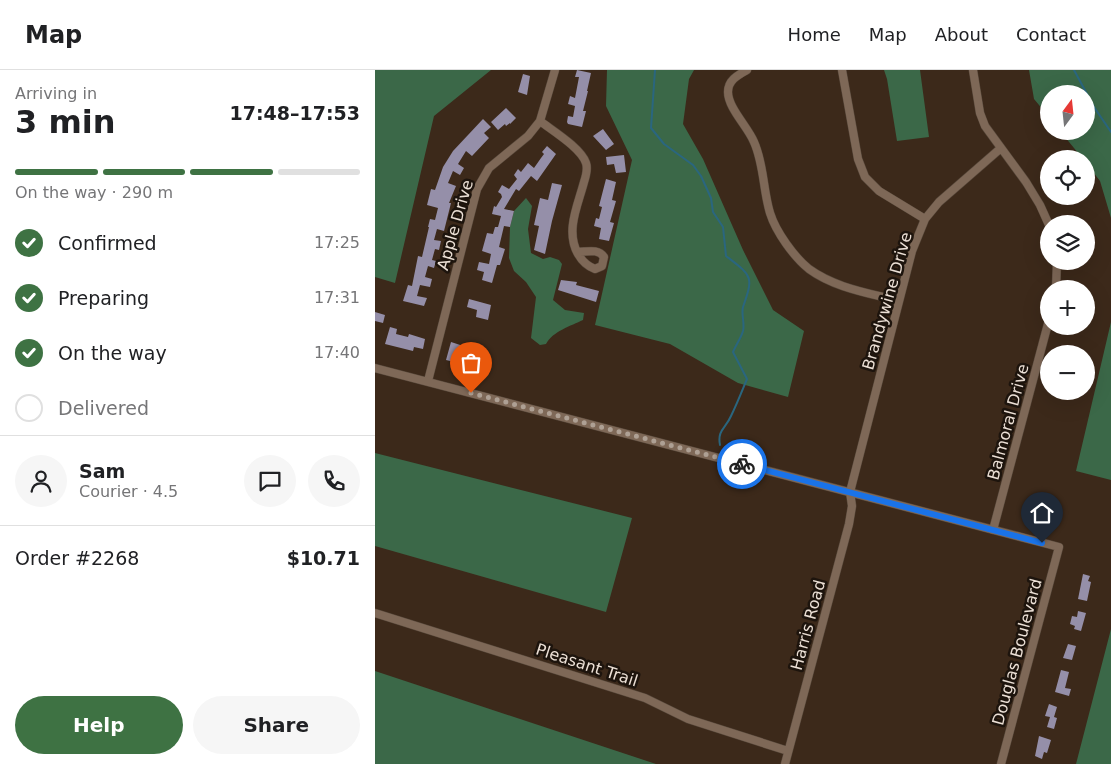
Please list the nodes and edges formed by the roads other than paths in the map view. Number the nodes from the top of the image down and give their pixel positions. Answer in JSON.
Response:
{"nodes":[{"id":1,"x":555,"y":70,"type":"edge"},
{"id":2,"x":747,"y":70,"type":"edge"},
{"id":3,"x":842,"y":70,"type":"edge"},
{"id":4,"x":973,"y":70,"type":"edge"},
{"id":5,"x":540,"y":121,"type":"junction"},
{"id":6,"x":1001,"y":148,"type":"junction"},
{"id":7,"x":1045,"y":215,"type":"edge"},
{"id":8,"x":925,"y":219,"type":"junction"},
{"id":9,"x":577,"y":252,"type":"dead end"},
{"id":10,"x":899,"y":301,"type":"junction"},
{"id":11,"x":1045,"y":335,"type":"edge"},
{"id":12,"x":375,"y":368,"type":"edge"},
{"id":13,"x":427,"y":381,"type":"junction"},
{"id":14,"x":850,"y":492,"type":"junction"},
{"id":15,"x":993,"y":530,"type":"junction"},
{"id":16,"x":375,"y":612,"type":"edge"},
{"id":17,"x":788,"y":751,"type":"junction"},
{"id":18,"x":785,"y":764,"type":"edge"},
{"id":19,"x":1001,"y":764,"type":"edge"}],
"edges":[{"from":1,"to":5,"type":"street","name":"Apple Drive"},
{"from":2,"to":10,"type":"street"},
{"from":3,"to":8,"type":"street"},
{"from":4,"to":6,"type":"street"},
{"from":5,"to":9,"type":"street"},
{"from":5,"to":13,"type":"street","name":"Apple Drive"},
{"from":6,"to":7,"type":"street"},
{"from":6,"to":8,"type":"street","name":"Brandywine Drive"},
{"from":8,"to":10,"type":"street","name":"Brandywine Drive"},
{"from":10,"to":14,"type":"street","name":"Brandywine Drive"},
{"from":11,"to":15,"type":"street","name":"Balmoral Drive"},
{"from":12,"to":13,"type":"street"},
{"from":13,"to":14,"type":"street"},
{"from":14,"to":15,"type":"street"},
{"from":14,"to":17,"type":"street","name":"Harris Road"},
{"from":15,"to":19,"type":"street","name":"Douglas Boulevard"},
{"from":16,"to":17,"type":"street","name":"Pleasant Trail"},
{"from":17,"to":18,"type":"street","name":"Harris Road"}]}
